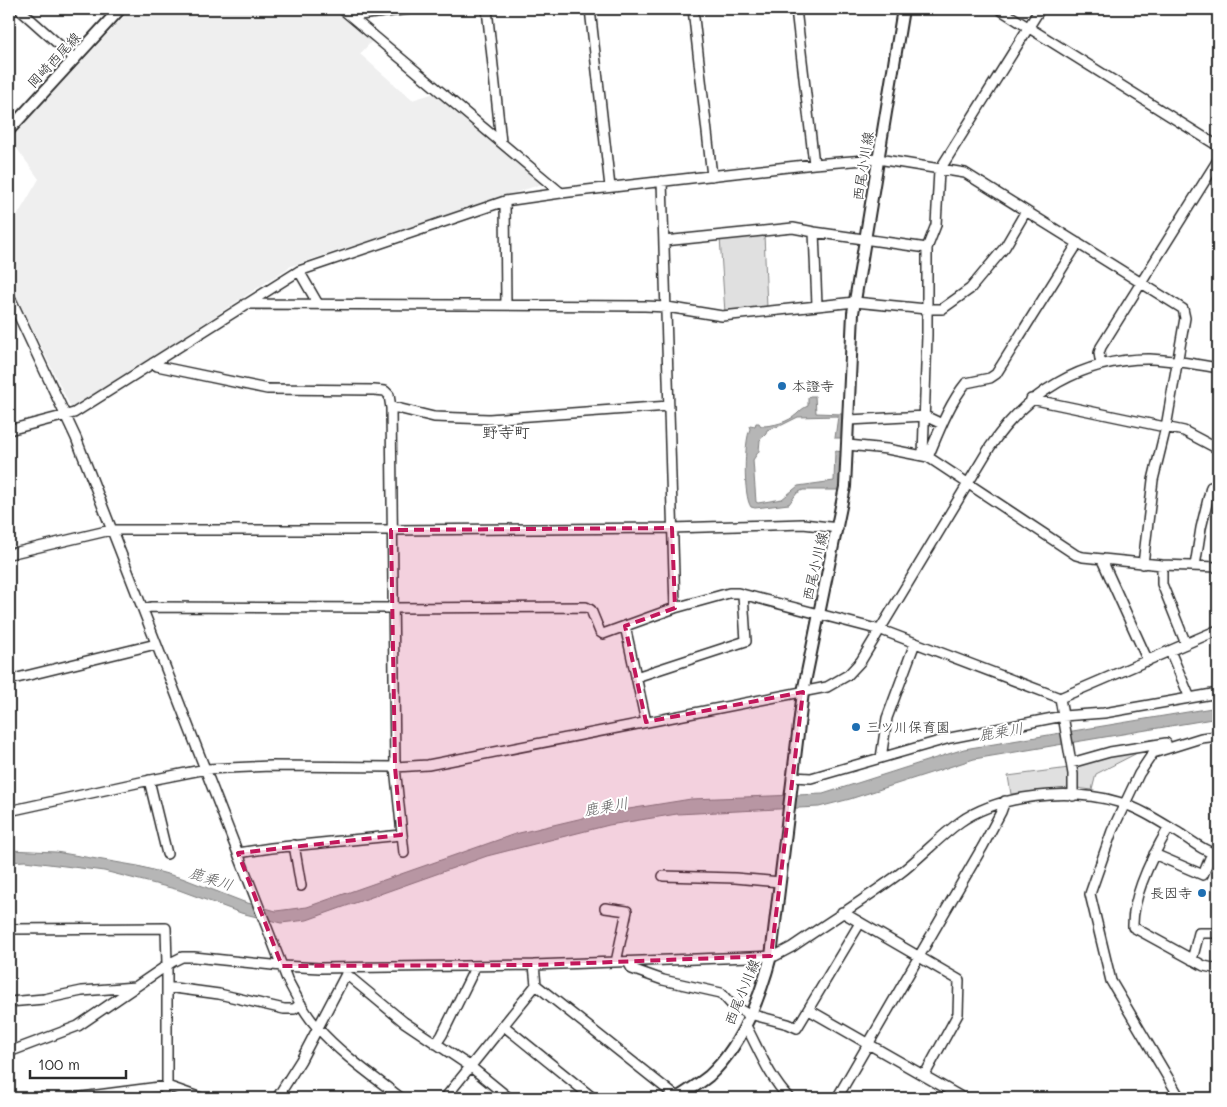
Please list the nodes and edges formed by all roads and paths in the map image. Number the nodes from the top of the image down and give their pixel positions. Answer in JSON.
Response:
{"nodes":[{"id":1,"x":19,"y":9,"type":"edge"},
{"id":2,"x":120,"y":9,"type":"edge"},
{"id":3,"x":342,"y":9,"type":"edge"},
{"id":4,"x":398,"y":9,"type":"edge"},
{"id":5,"x":410,"y":9,"type":"edge"},
{"id":6,"x":488,"y":9,"type":"edge"},
{"id":7,"x":590,"y":9,"type":"edge"},
{"id":8,"x":693,"y":9,"type":"edge"},
{"id":9,"x":796,"y":9,"type":"edge"},
{"id":10,"x":903,"y":9,"type":"edge"},
{"id":11,"x":999,"y":9,"type":"edge"},
{"id":12,"x":1040,"y":9,"type":"edge"},
{"id":13,"x":351,"y":16,"type":"junction"},
{"id":14,"x":1029,"y":27,"type":"junction"},
{"id":15,"x":75,"y":59,"type":"junction"},
{"id":16,"x":9,"y":130,"type":"edge"},
{"id":17,"x":502,"y":142,"type":"junction"},
{"id":18,"x":1218,"y":146,"type":"edge"},
{"id":19,"x":878,"y":159,"type":"junction"},
{"id":20,"x":1218,"y":160,"type":"edge"},
{"id":21,"x":814,"y":164,"type":"junction"},
{"id":22,"x":940,"y":169,"type":"junction"},
{"id":23,"x":712,"y":176,"type":"junction"},
{"id":24,"x":662,"y":181,"type":"junction"},
{"id":25,"x":610,"y":187,"type":"junction"},
{"id":26,"x":561,"y":193,"type":"junction"},
{"id":27,"x":505,"y":201,"type":"junction"},
{"id":28,"x":1026,"y":211,"type":"junction"},
{"id":29,"x":814,"y":232,"type":"junction"},
{"id":30,"x":865,"y":239,"type":"junction"},
{"id":31,"x":664,"y":241,"type":"junction"},
{"id":32,"x":1078,"y":244,"type":"junction"},
{"id":33,"x":927,"y":248,"type":"junction"},
{"id":34,"x":299,"y":271,"type":"junction"},
{"id":35,"x":1141,"y":283,"type":"junction"},
{"id":36,"x":9,"y":295,"type":"edge"},
{"id":37,"x":854,"y":302,"type":"junction"},
{"id":38,"x":245,"y":304,"type":"junction"},
{"id":39,"x":318,"y":304,"type":"junction"},
{"id":40,"x":506,"y":305,"type":"junction"},
{"id":41,"x":817,"y":305,"type":"junction"},
{"id":42,"x":667,"y":307,"type":"junction"},
{"id":43,"x":926,"y":309,"type":"junction"},
{"id":44,"x":1177,"y":362,"type":"junction"},
{"id":45,"x":153,"y":363,"type":"junction"},
{"id":46,"x":1101,"y":365,"type":"junction"},
{"id":47,"x":1218,"y":368,"type":"edge"},
{"id":48,"x":1031,"y":399,"type":"junction"},
{"id":49,"x":669,"y":406,"type":"junction"},
{"id":50,"x":391,"y":408,"type":"junction"},
{"id":51,"x":67,"y":416,"type":"junction"},
{"id":52,"x":925,"y":416,"type":"junction"},
{"id":53,"x":849,"y":420,"type":"junction"},
{"id":54,"x":942,"y":424,"type":"junction"},
{"id":55,"x":1166,"y":427,"type":"junction"},
{"id":56,"x":9,"y":430,"type":"edge"},
{"id":57,"x":848,"y":445,"type":"junction"},
{"id":58,"x":1218,"y":449,"type":"edge"},
{"id":59,"x":926,"y":456,"type":"junction"},
{"id":60,"x":968,"y":483,"type":"junction"},
{"id":61,"x":1218,"y":488,"type":"edge"},
{"id":62,"x":672,"y":528,"type":"junction"},
{"id":63,"x":838,"y":528,"type":"junction"},
{"id":64,"x":111,"y":530,"type":"junction"},
{"id":65,"x":391,"y":530,"type":"junction"},
{"id":66,"x":9,"y":554,"type":"edge"},
{"id":67,"x":1102,"y":560,"type":"junction"},
{"id":68,"x":1143,"y":564,"type":"junction"},
{"id":69,"x":1162,"y":565,"type":"junction"},
{"id":70,"x":1195,"y":566,"type":"junction"},
{"id":71,"x":1218,"y":566,"type":"edge"},
{"id":72,"x":743,"y":595,"type":"junction"},
{"id":73,"x":393,"y":608,"type":"junction"},
{"id":74,"x":675,"y":608,"type":"junction"},
{"id":75,"x":142,"y":609,"type":"junction"},
{"id":76,"x":818,"y":614,"type":"junction"},
{"id":77,"x":625,"y":626,"type":"junction"},
{"id":78,"x":879,"y":630,"type":"junction"},
{"id":79,"x":1218,"y":630,"type":"edge"},
{"id":80,"x":915,"y":643,"type":"junction"},
{"id":81,"x":156,"y":644,"type":"junction"},
{"id":82,"x":1186,"y":644,"type":"junction"},
{"id":83,"x":1170,"y":651,"type":"junction"},
{"id":84,"x":1148,"y":661,"type":"junction"},
{"id":85,"x":636,"y":677,"type":"junction"},
{"id":86,"x":9,"y":680,"type":"edge"},
{"id":87,"x":803,"y":692,"type":"junction"},
{"id":88,"x":1218,"y":693,"type":"edge"},
{"id":89,"x":1060,"y":698,"type":"junction"},
{"id":90,"x":1190,"y":698,"type":"junction"},
{"id":91,"x":1064,"y":718,"type":"junction"},
{"id":92,"x":646,"y":722,"type":"junction"},
{"id":93,"x":1218,"y":736,"type":"edge"},
{"id":94,"x":1201,"y":738,"type":"junction"},
{"id":95,"x":881,"y":758,"type":"junction"},
{"id":96,"x":1070,"y":760,"type":"junction"},
{"id":97,"x":395,"y":767,"type":"junction"},
{"id":98,"x":206,"y":769,"type":"junction"},
{"id":99,"x":791,"y":779,"type":"junction"},
{"id":100,"x":149,"y":780,"type":"junction"},
{"id":101,"x":1072,"y":796,"type":"junction"},
{"id":102,"x":1005,"y":801,"type":"junction"},
{"id":103,"x":1124,"y":804,"type":"junction"},
{"id":104,"x":9,"y":811,"type":"edge"},
{"id":105,"x":1169,"y":827,"type":"junction"},
{"id":106,"x":401,"y":835,"type":"junction"},
{"id":107,"x":294,"y":845,"type":"junction"},
{"id":108,"x":238,"y":853,"type":"junction"},
{"id":109,"x":404,"y":853,"type":"dead end"},
{"id":110,"x":167,"y":854,"type":"dead end"},
{"id":111,"x":1154,"y":854,"type":"junction"},
{"id":112,"x":1215,"y":854,"type":"edge"},
{"id":113,"x":663,"y":876,"type":"dead end"},
{"id":114,"x":780,"y":882,"type":"junction"},
{"id":115,"x":301,"y":886,"type":"dead end"},
{"id":116,"x":605,"y":908,"type":"dead end"},
{"id":117,"x":842,"y":912,"type":"junction"},
{"id":118,"x":860,"y":923,"type":"junction"},
{"id":119,"x":9,"y":929,"type":"edge"},
{"id":120,"x":1218,"y":933,"type":"edge"},
{"id":121,"x":771,"y":956,"type":"junction"},
{"id":122,"x":919,"y":957,"type":"junction"},
{"id":123,"x":1192,"y":960,"type":"junction"},
{"id":124,"x":616,"y":962,"type":"junction"},
{"id":125,"x":628,"y":962,"type":"junction"},
{"id":126,"x":167,"y":965,"type":"junction"},
{"id":127,"x":534,"y":965,"type":"junction"},
{"id":128,"x":282,"y":966,"type":"junction"},
{"id":129,"x":474,"y":966,"type":"junction"},
{"id":130,"x":1218,"y":969,"type":"edge"},
{"id":131,"x":346,"y":971,"type":"junction"},
{"id":132,"x":536,"y":985,"type":"junction"},
{"id":133,"x":136,"y":987,"type":"junction"},
{"id":134,"x":167,"y":987,"type":"junction"},
{"id":135,"x":9,"y":1002,"type":"edge"},
{"id":136,"x":301,"y":1004,"type":"junction"},
{"id":137,"x":809,"y":1010,"type":"junction"},
{"id":138,"x":748,"y":1019,"type":"junction"},
{"id":139,"x":504,"y":1026,"type":"junction"},
{"id":140,"x":318,"y":1028,"type":"junction"},
{"id":141,"x":436,"y":1044,"type":"junction"},
{"id":142,"x":869,"y":1045,"type":"junction"},
{"id":143,"x":9,"y":1052,"type":"edge"},
{"id":144,"x":470,"y":1067,"type":"junction"},
{"id":145,"x":924,"y":1076,"type":"junction"},
{"id":146,"x":167,"y":1086,"type":"junction"},
{"id":147,"x":74,"y":1098,"type":"edge"},
{"id":148,"x":164,"y":1098,"type":"edge"},
{"id":149,"x":201,"y":1098,"type":"edge"},
{"id":150,"x":277,"y":1098,"type":"edge"},
{"id":151,"x":401,"y":1098,"type":"edge"},
{"id":152,"x":446,"y":1098,"type":"edge"},
{"id":153,"x":509,"y":1098,"type":"edge"},
{"id":154,"x":593,"y":1098,"type":"edge"},
{"id":155,"x":678,"y":1098,"type":"edge"},
{"id":156,"x":789,"y":1098,"type":"edge"},
{"id":157,"x":837,"y":1098,"type":"edge"},
{"id":158,"x":963,"y":1098,"type":"edge"},
{"id":159,"x":1180,"y":1098,"type":"edge"}],
"edges":[{"from":1,"to":15,"type":"street"},
{"from":2,"to":15,"type":"main road","name":"岡崎西尾線"},
{"from":3,"to":13,"type":"street"},
{"from":4,"to":5,"type":"street"},
{"from":4,"to":13,"type":"street"},
{"from":6,"to":17,"type":"street"},
{"from":7,"to":25,"type":"street"},
{"from":8,"to":23,"type":"street"},
{"from":9,"to":21,"type":"street"},
{"from":10,"to":19,"type":"main road","name":"西尾小川線"},
{"from":11,"to":14,"type":"street"},
{"from":12,"to":14,"type":"street"},
{"from":13,"to":17,"type":"street"},
{"from":14,"to":18,"type":"street"},
{"from":14,"to":22,"type":"street"},
{"from":15,"to":16,"type":"main road","name":"岡崎西尾線"},
{"from":17,"to":26,"type":"street"},
{"from":19,"to":21,"type":"street"},
{"from":19,"to":22,"type":"street"},
{"from":19,"to":30,"type":"main road","name":"西尾小川線"},
{"from":20,"to":35,"type":"street"},
{"from":21,"to":23,"type":"street"},
{"from":22,"to":28,"type":"street"},
{"from":22,"to":33,"type":"street"},
{"from":23,"to":24,"type":"street"},
{"from":24,"to":25,"type":"street"},
{"from":24,"to":31,"type":"street"},
{"from":25,"to":26,"type":"street"},
{"from":26,"to":27,"type":"street"},
{"from":27,"to":34,"type":"street"},
{"from":27,"to":40,"type":"street"},
{"from":28,"to":32,"type":"street"},
{"from":28,"to":43,"type":"street"},
{"from":29,"to":30,"type":"street"},
{"from":29,"to":31,"type":"street"},
{"from":29,"to":41,"type":"street"},
{"from":30,"to":33,"type":"street"},
{"from":30,"to":37,"type":"main road","name":"西尾小川線"},
{"from":31,"to":42,"type":"street"},
{"from":32,"to":35,"type":"street"},
{"from":32,"to":54,"type":"street"},
{"from":33,"to":43,"type":"street"},
{"from":34,"to":38,"type":"street"},
{"from":34,"to":39,"type":"street"},
{"from":35,"to":44,"type":"street"},
{"from":35,"to":46,"type":"street"},
{"from":36,"to":51,"type":"street"},
{"from":37,"to":41,"type":"street"},
{"from":37,"to":43,"type":"street"},
{"from":37,"to":53,"type":"main road","name":"西尾小川線"},
{"from":38,"to":39,"type":"street"},
{"from":38,"to":45,"type":"street"},
{"from":39,"to":40,"type":"street"},
{"from":40,"to":42,"type":"street"},
{"from":41,"to":42,"type":"street"},
{"from":42,"to":49,"type":"street"},
{"from":43,"to":52,"type":"street"},
{"from":44,"to":46,"type":"street"},
{"from":44,"to":47,"type":"street"},
{"from":44,"to":55,"type":"street"},
{"from":45,"to":50,"type":"street"},
{"from":45,"to":51,"type":"street"},
{"from":46,"to":48,"type":"street"},
{"from":48,"to":55,"type":"street"},
{"from":48,"to":60,"type":"street"},
{"from":49,"to":50,"type":"street"},
{"from":49,"to":62,"type":"street"},
{"from":50,"to":65,"type":"street"},
{"from":51,"to":56,"type":"street"},
{"from":51,"to":64,"type":"street"},
{"from":52,"to":53,"type":"street"},
{"from":52,"to":54,"type":"street"},
{"from":52,"to":59,"type":"street"},
{"from":53,"to":57,"type":"main road","name":"西尾小川線"},
{"from":54,"to":59,"type":"street"},
{"from":55,"to":58,"type":"street"},
{"from":55,"to":68,"type":"street"},
{"from":57,"to":59,"type":"street"},
{"from":57,"to":63,"type":"main road","name":"西尾小川線"},
{"from":59,"to":60,"type":"street"},
{"from":60,"to":67,"type":"street"},
{"from":60,"to":78,"type":"street"},
{"from":61,"to":70,"type":"street"},
{"from":62,"to":63,"type":"street"},
{"from":62,"to":65,"type":"street"},
{"from":62,"to":74,"type":"street"},
{"from":63,"to":76,"type":"main road","name":"西尾小川線"},
{"from":64,"to":65,"type":"street"},
{"from":64,"to":66,"type":"street"},
{"from":64,"to":75,"type":"street"},
{"from":65,"to":73,"type":"street"},
{"from":67,"to":68,"type":"street"},
{"from":67,"to":84,"type":"street"},
{"from":68,"to":69,"type":"street"},
{"from":69,"to":70,"type":"street"},
{"from":69,"to":82,"type":"street"},
{"from":70,"to":71,"type":"street"},
{"from":72,"to":74,"type":"street"},
{"from":72,"to":76,"type":"street"},
{"from":72,"to":85,"type":"street"},
{"from":73,"to":75,"type":"street"},
{"from":73,"to":77,"type":"street"},
{"from":73,"to":97,"type":"street"},
{"from":74,"to":77,"type":"street"},
{"from":75,"to":81,"type":"street"},
{"from":76,"to":78,"type":"street"},
{"from":76,"to":87,"type":"main road","name":"西尾小川線"},
{"from":77,"to":85,"type":"street"},
{"from":78,"to":80,"type":"street"},
{"from":78,"to":87,"type":"street"},
{"from":79,"to":82,"type":"street"},
{"from":80,"to":89,"type":"street"},
{"from":80,"to":95,"type":"street"},
{"from":81,"to":86,"type":"street"},
{"from":81,"to":98,"type":"street"},
{"from":82,"to":83,"type":"street"},
{"from":83,"to":84,"type":"street"},
{"from":83,"to":90,"type":"street"},
{"from":84,"to":89,"type":"street"},
{"from":85,"to":92,"type":"street"},
{"from":87,"to":92,"type":"street"},
{"from":87,"to":99,"type":"main road","name":"西尾小川線"},
{"from":88,"to":90,"type":"street"},
{"from":89,"to":91,"type":"street"},
{"from":90,"to":91,"type":"street"},
{"from":91,"to":95,"type":"street"},
{"from":91,"to":96,"type":"street"},
{"from":92,"to":97,"type":"street"},
{"from":93,"to":94,"type":"street"},
{"from":94,"to":96,"type":"street"},
{"from":94,"to":103,"type":"street"},
{"from":95,"to":99,"type":"street"},
{"from":96,"to":101,"type":"street"},
{"from":97,"to":98,"type":"street"},
{"from":97,"to":106,"type":"street"},
{"from":98,"to":100,"type":"street"},
{"from":98,"to":108,"type":"street"},
{"from":99,"to":114,"type":"main road","name":"西尾小川線"},
{"from":100,"to":104,"type":"street"},
{"from":100,"to":110,"type":"street"},
{"from":101,"to":102,"type":"street"},
{"from":101,"to":103,"type":"street"},
{"from":102,"to":117,"type":"street"},
{"from":102,"to":122,"type":"street"},
{"from":103,"to":105,"type":"street"},
{"from":103,"to":159,"type":"street"},
{"from":105,"to":111,"type":"street"},
{"from":105,"to":112,"type":"street"},
{"from":106,"to":107,"type":"street"},
{"from":106,"to":109,"type":"street"},
{"from":107,"to":108,"type":"street"},
{"from":107,"to":115,"type":"street"},
{"from":108,"to":128,"type":"street"},
{"from":111,"to":112,"type":"street"},
{"from":111,"to":123,"type":"street"},
{"from":113,"to":114,"type":"street"},
{"from":114,"to":121,"type":"main road","name":"西尾小川線"},
{"from":116,"to":124,"type":"street"},
{"from":117,"to":118,"type":"street"},
{"from":117,"to":121,"type":"street"},
{"from":118,"to":122,"type":"street"},
{"from":118,"to":137,"type":"street"},
{"from":119,"to":126,"type":"street"},
{"from":120,"to":123,"type":"street"},
{"from":121,"to":125,"type":"street"},
{"from":121,"to":138,"type":"main road","name":"西尾小川線"},
{"from":122,"to":142,"type":"street"},
{"from":122,"to":145,"type":"street"},
{"from":123,"to":130,"type":"street"},
{"from":124,"to":125,"type":"street"},
{"from":124,"to":127,"type":"street"},
{"from":125,"to":138,"type":"street"},
{"from":126,"to":128,"type":"street"},
{"from":126,"to":133,"type":"street"},
{"from":126,"to":134,"type":"street"},
{"from":127,"to":129,"type":"street"},
{"from":127,"to":132,"type":"street"},
{"from":128,"to":131,"type":"street"},
{"from":128,"to":136,"type":"street"},
{"from":129,"to":131,"type":"street"},
{"from":129,"to":141,"type":"street"},
{"from":131,"to":140,"type":"street"},
{"from":131,"to":141,"type":"street"},
{"from":132,"to":139,"type":"street"},
{"from":132,"to":155,"type":"street"},
{"from":133,"to":135,"type":"street"},
{"from":133,"to":143,"type":"street"},
{"from":134,"to":136,"type":"street"},
{"from":134,"to":146,"type":"street"},
{"from":136,"to":140,"type":"street"},
{"from":137,"to":138,"type":"street"},
{"from":137,"to":142,"type":"street"},
{"from":138,"to":155,"type":"main road","name":"西尾小川線"},
{"from":138,"to":156,"type":"street"},
{"from":139,"to":144,"type":"street"},
{"from":139,"to":154,"type":"street"},
{"from":140,"to":150,"type":"street"},
{"from":140,"to":151,"type":"street"},
{"from":141,"to":144,"type":"street"},
{"from":142,"to":145,"type":"street"},
{"from":142,"to":157,"type":"street"},
{"from":144,"to":152,"type":"street"},
{"from":144,"to":153,"type":"street"},
{"from":145,"to":158,"type":"street"},
{"from":146,"to":147,"type":"street"},
{"from":146,"to":148,"type":"street"},
{"from":146,"to":149,"type":"street"}]}
